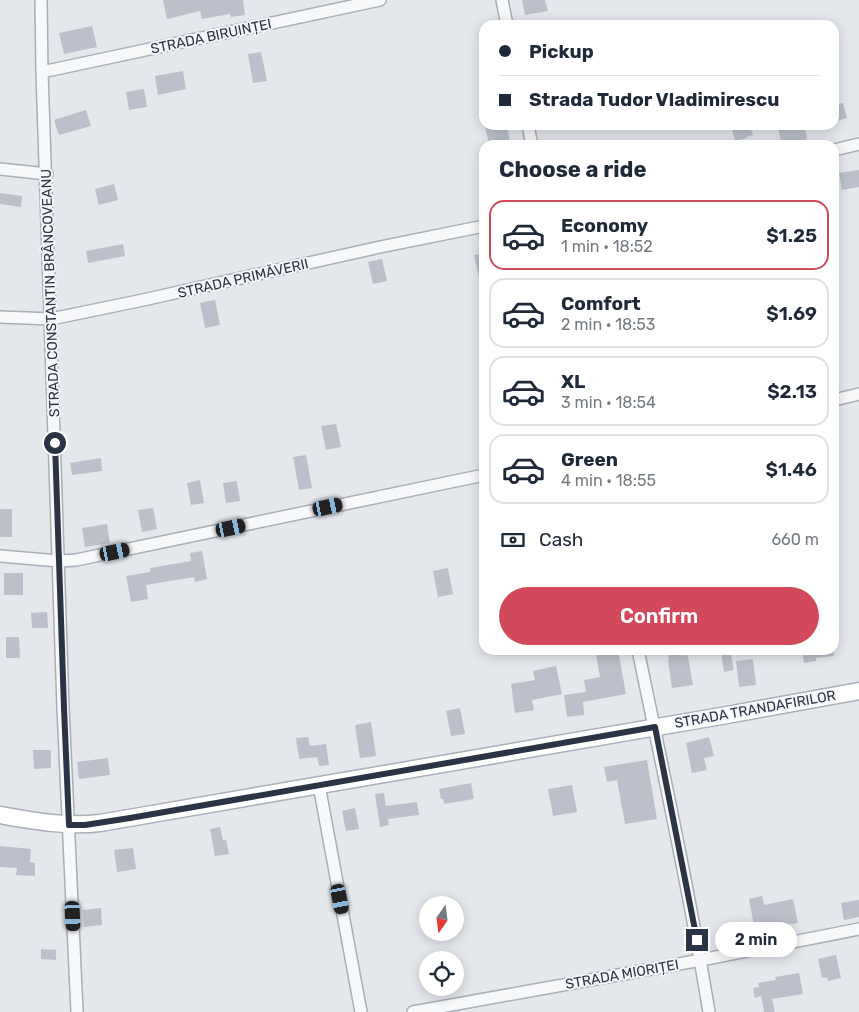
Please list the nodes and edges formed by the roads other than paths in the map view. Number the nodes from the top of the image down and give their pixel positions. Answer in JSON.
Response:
{"nodes":[{"id":1,"x":41,"y":0,"type":"edge"},
{"id":2,"x":380,"y":0,"type":"edge"},
{"id":3,"x":502,"y":0,"type":"edge"},
{"id":4,"x":506,"y":20,"type":"edge"},
{"id":5,"x":42,"y":72,"type":"junction"},
{"id":6,"x":859,"y":144,"type":"edge"},
{"id":7,"x":839,"y":149,"type":"edge"},
{"id":8,"x":0,"y":169,"type":"edge"},
{"id":9,"x":47,"y":174,"type":"junction"},
{"id":10,"x":479,"y":227,"type":"edge"},
{"id":11,"x":0,"y":317,"type":"edge"},
{"id":12,"x":50,"y":319,"type":"junction"},
{"id":13,"x":859,"y":394,"type":"edge"},
{"id":14,"x":839,"y":399,"type":"edge"},
{"id":15,"x":479,"y":476,"type":"edge"},
{"id":16,"x":0,"y":556,"type":"edge"},
{"id":17,"x":59,"y":561,"type":"junction"},
{"id":18,"x":639,"y":655,"type":"edge"},
{"id":19,"x":859,"y":690,"type":"edge"},
{"id":20,"x":655,"y":727,"type":"junction"},
{"id":21,"x":319,"y":785,"type":"junction"},
{"id":22,"x":0,"y":816,"type":"edge"},
{"id":23,"x":69,"y":825,"type":"junction"},
{"id":24,"x":859,"y":929,"type":"edge"},
{"id":25,"x":700,"y":960,"type":"junction"},
{"id":26,"x":77,"y":1012,"type":"edge"},
{"id":27,"x":361,"y":1012,"type":"edge"},
{"id":28,"x":413,"y":1012,"type":"edge"},
{"id":29,"x":709,"y":1012,"type":"edge"}],
"edges":[{"from":1,"to":5,"type":"street","name":"STRADA CONSTANTIN BRÂNCOVEANU"},
{"from":2,"to":5,"type":"street","name":"STRADA BIRUINȚEI"},
{"from":3,"to":4,"type":"street"},
{"from":5,"to":9,"type":"street","name":"STRADA CONSTANTIN BRÂNCOVEANU"},
{"from":6,"to":7,"type":"street"},
{"from":8,"to":9,"type":"street"},
{"from":9,"to":12,"type":"street","name":"STRADA CONSTANTIN BRÂNCOVEANU"},
{"from":10,"to":12,"type":"street","name":"STRADA PRIMĂVERII"},
{"from":11,"to":12,"type":"street","name":"STRADA PRIMĂVERII"},
{"from":12,"to":17,"type":"street","name":"STRADA CONSTANTIN BRÂNCOVEANU"},
{"from":13,"to":14,"type":"street"},
{"from":15,"to":17,"type":"street"},
{"from":16,"to":17,"type":"street"},
{"from":17,"to":23,"type":"street","name":"STRADA CONSTANTIN BRÂNCOVEANU"},
{"from":18,"to":20,"type":"street"},
{"from":19,"to":20,"type":"main road","name":"STRADA TRANDAFIRILOR"},
{"from":20,"to":21,"type":"main road","name":"STRADA TRANDAFIRILOR"},
{"from":20,"to":25,"type":"street"},
{"from":21,"to":23,"type":"main road","name":"STRADA TRANDAFIRILOR"},
{"from":21,"to":27,"type":"street"},
{"from":22,"to":23,"type":"main road","name":"STRADA TRANDAFIRILOR"},
{"from":23,"to":26,"type":"street","name":"STRADA CONSTANTIN BRÂNCOVEANU"},
{"from":24,"to":25,"type":"street","name":"STRADA MIORIȚEI"},
{"from":25,"to":28,"type":"street","name":"STRADA MIORIȚEI"},
{"from":25,"to":29,"type":"street"}]}
